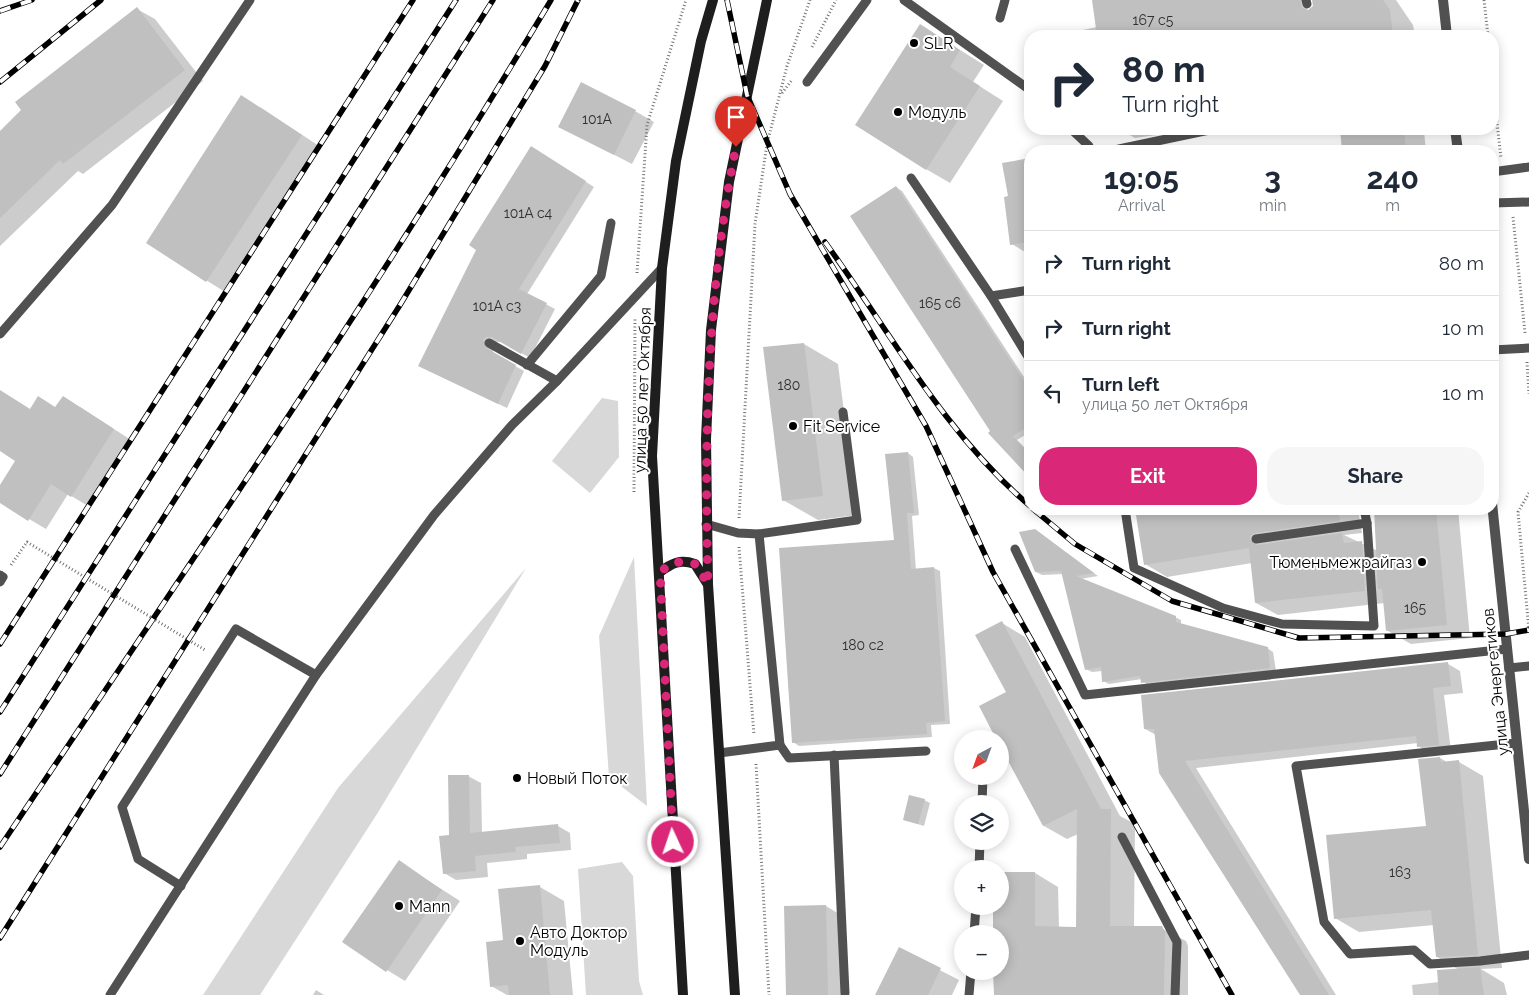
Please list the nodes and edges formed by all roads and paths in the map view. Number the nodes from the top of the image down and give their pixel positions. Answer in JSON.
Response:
{"nodes":[{"id":1,"x":250,"y":0,"type":"edge"},
{"id":2,"x":686,"y":0,"type":"edge"},
{"id":3,"x":713,"y":0,"type":"edge"},
{"id":4,"x":767,"y":0,"type":"edge"},
{"id":5,"x":810,"y":0,"type":"edge"},
{"id":6,"x":836,"y":0,"type":"edge"},
{"id":7,"x":867,"y":0,"type":"edge"},
{"id":8,"x":904,"y":0,"type":"edge"},
{"id":9,"x":1005,"y":0,"type":"edge"},
{"id":10,"x":1443,"y":0,"type":"edge"},
{"id":11,"x":1484,"y":0,"type":"edge"},
{"id":12,"x":1000,"y":18,"type":"dead end"},
{"id":13,"x":1446,"y":30,"type":"edge"},
{"id":14,"x":1487,"y":30,"type":"edge"},
{"id":15,"x":811,"y":50,"type":"dead end"},
{"id":16,"x":796,"y":73,"type":"dead end"},
{"id":17,"x":807,"y":82,"type":"dead end"},
{"id":18,"x":1024,"y":86,"type":"edge"},
{"id":19,"x":1077,"y":135,"type":"edge"},
{"id":20,"x":1186,"y":135,"type":"edge"},
{"id":21,"x":1498,"y":135,"type":"edge"},
{"id":22,"x":1088,"y":145,"type":"edge"},
{"id":23,"x":1138,"y":145,"type":"edge"},
{"id":24,"x":1529,"y":167,"type":"edge"},
{"id":25,"x":1499,"y":171,"type":"edge"},
{"id":26,"x":1502,"y":171,"type":"junction"},
{"id":27,"x":911,"y":178,"type":"dead end"},
{"id":28,"x":1529,"y":202,"type":"edge"},
{"id":29,"x":1499,"y":203,"type":"edge"},
{"id":30,"x":1512,"y":203,"type":"junction"},
{"id":31,"x":611,"y":223,"type":"dead end"},
{"id":32,"x":662,"y":268,"type":"junction"},
{"id":33,"x":1024,"y":291,"type":"edge"},
{"id":34,"x":635,"y":296,"type":"junction"},
{"id":35,"x":991,"y":296,"type":"junction"},
{"id":36,"x":0,"y":334,"type":"edge"},
{"id":37,"x":489,"y":343,"type":"dead end"},
{"id":38,"x":1528,"y":348,"type":"edge"},
{"id":39,"x":1024,"y":350,"type":"edge"},
{"id":40,"x":1499,"y":350,"type":"edge"},
{"id":41,"x":527,"y":365,"type":"junction"},
{"id":42,"x":557,"y":381,"type":"junction"},
{"id":43,"x":1529,"y":394,"type":"edge"},
{"id":44,"x":843,"y":412,"type":"dead end"},
{"id":45,"x":634,"y":492,"type":"dead end"},
{"id":46,"x":1529,"y":493,"type":"edge"},
{"id":47,"x":1125,"y":515,"type":"edge"},
{"id":48,"x":1365,"y":515,"type":"edge"},
{"id":49,"x":1493,"y":515,"type":"edge"},
{"id":50,"x":1367,"y":523,"type":"junction"},
{"id":51,"x":706,"y":524,"type":"junction"},
{"id":52,"x":759,"y":534,"type":"junction"},
{"id":53,"x":1256,"y":539,"type":"dead end"},
{"id":54,"x":1015,"y":549,"type":"dead end"},
{"id":55,"x":660,"y":572,"type":"junction"},
{"id":56,"x":1,"y":578,"type":"edge"},
{"id":57,"x":708,"y":584,"type":"junction"},
{"id":58,"x":1529,"y":631,"type":"edge"},
{"id":59,"x":1507,"y":649,"type":"junction"},
{"id":60,"x":217,"y":656,"type":"junction"},
{"id":61,"x":1529,"y":666,"type":"edge"},
{"id":62,"x":1509,"y":668,"type":"junction"},
{"id":63,"x":316,"y":675,"type":"junction"},
{"id":64,"x":1516,"y":743,"type":"junction"},
{"id":65,"x":780,"y":745,"type":"junction"},
{"id":66,"x":926,"y":751,"type":"dead end"},
{"id":67,"x":719,"y":753,"type":"junction"},
{"id":68,"x":834,"y":756,"type":"junction"},
{"id":69,"x":1526,"y":816,"type":"edge"},
{"id":70,"x":1122,"y":837,"type":"dead end"},
{"id":71,"x":1529,"y":859,"type":"edge"},
{"id":72,"x":181,"y":886,"type":"junction"},
{"id":73,"x":1529,"y":955,"type":"edge"},
{"id":74,"x":971,"y":980,"type":"edge"},
{"id":75,"x":845,"y":993,"type":"dead end"},
{"id":76,"x":110,"y":995,"type":"edge"},
{"id":77,"x":683,"y":995,"type":"edge"},
{"id":78,"x":735,"y":995,"type":"edge"},
{"id":79,"x":969,"y":995,"type":"edge"},
{"id":80,"x":1175,"y":995,"type":"edge"}],
"edges":[{"from":1,"to":36,"type":"lane"},
{"from":2,"to":34,"type":"path"},
{"from":3,"to":32,"type":"main road","name":"улица 50 лет Октября"},
{"from":4,"to":51,"type":"main road"},
{"from":5,"to":16,"type":"path"},
{"from":6,"to":15,"type":"path"},
{"from":7,"to":17,"type":"lane"},
{"from":8,"to":18,"type":"lane"},
{"from":9,"to":12,"type":"lane"},
{"from":10,"to":13,"type":"street"},
{"from":11,"to":14,"type":"path"},
{"from":19,"to":22,"type":"lane"},
{"from":20,"to":23,"type":"lane"},
{"from":21,"to":26,"type":"path"},
{"from":24,"to":26,"type":"lane"},
{"from":25,"to":26,"type":"lane"},
{"from":27,"to":35,"type":"lane"},
{"from":28,"to":30,"type":"lane"},
{"from":29,"to":30,"type":"lane"},
{"from":30,"to":38,"type":"path"},
{"from":31,"to":41,"type":"lane"},
{"from":32,"to":34,"type":"lane"},
{"from":32,"to":55,"type":"main road","name":"улица 50 лет Октября"},
{"from":33,"to":35,"type":"lane"},
{"from":34,"to":42,"type":"lane"},
{"from":34,"to":45,"type":"path"},
{"from":35,"to":39,"type":"lane"},
{"from":37,"to":41,"type":"lane"},
{"from":38,"to":40,"type":"lane"},
{"from":38,"to":43,"type":"path"},
{"from":41,"to":42,"type":"lane"},
{"from":42,"to":63,"type":"lane"},
{"from":44,"to":52,"type":"lane"},
{"from":46,"to":58,"type":"path"},
{"from":47,"to":50,"type":"lane"},
{"from":48,"to":50,"type":"lane"},
{"from":49,"to":59,"type":"street","name":"улица Энергетиков"},
{"from":50,"to":53,"type":"lane"},
{"from":51,"to":52,"type":"lane"},
{"from":51,"to":57,"type":"main road"},
{"from":52,"to":65,"type":"lane"},
{"from":54,"to":59,"type":"lane"},
{"from":55,"to":57,"type":"main road"},
{"from":55,"to":77,"type":"main road","name":"улица 50 лет Октября"},
{"from":56,"to":60,"type":"path"},
{"from":57,"to":67,"type":"main road"},
{"from":59,"to":62,"type":"street","name":"улица Энергетиков"},
{"from":60,"to":63,"type":"lane"},
{"from":60,"to":72,"type":"lane"},
{"from":61,"to":62,"type":"lane"},
{"from":62,"to":64,"type":"street","name":"улица Энергетиков"},
{"from":63,"to":72,"type":"lane"},
{"from":64,"to":69,"type":"street","name":"улица Энергетиков"},
{"from":64,"to":73,"type":"lane"},
{"from":65,"to":67,"type":"lane"},
{"from":65,"to":68,"type":"lane"},
{"from":66,"to":68,"type":"lane"},
{"from":67,"to":78,"type":"main road"},
{"from":68,"to":75,"type":"lane"},
{"from":69,"to":71,"type":"street","name":"улица Энергетиков"},
{"from":70,"to":80,"type":"lane"},
{"from":72,"to":76,"type":"lane"},
{"from":74,"to":79,"type":"lane"}]}
